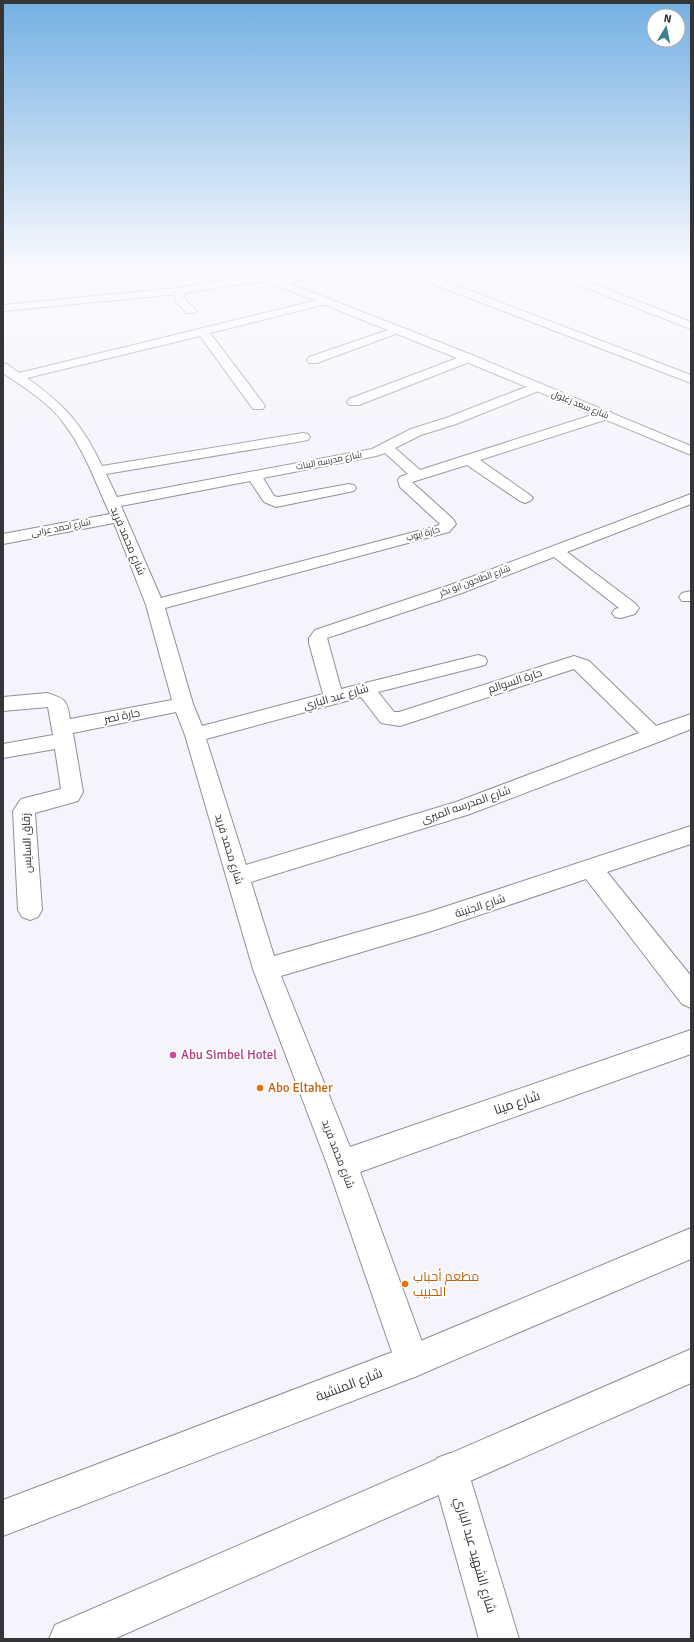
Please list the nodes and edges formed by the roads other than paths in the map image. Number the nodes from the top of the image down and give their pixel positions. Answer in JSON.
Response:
{"nodes":[{"id":1,"x":144,"y":346,"type":"edge"},
{"id":2,"x":213,"y":346,"type":"edge"},
{"id":3,"x":353,"y":346,"type":"edge"},
{"id":4,"x":437,"y":346,"type":"edge"},
{"id":5,"x":604,"y":346,"type":"edge"},
{"id":6,"x":468,"y":358,"type":"junction"},
{"id":7,"x":313,"y":360,"type":"dead end"},
{"id":8,"x":10,"y":372,"type":"edge"},
{"id":9,"x":691,"y":379,"type":"edge"},
{"id":10,"x":536,"y":387,"type":"junction"},
{"id":11,"x":354,"y":402,"type":"dead end"},
{"id":12,"x":258,"y":406,"type":"dead end"},
{"id":13,"x":606,"y":416,"type":"junction"},
{"id":14,"x":304,"y":437,"type":"dead end"},
{"id":15,"x":386,"y":447,"type":"junction"},
{"id":16,"x":691,"y":451,"type":"edge"},
{"id":17,"x":468,"y":459,"type":"junction"},
{"id":18,"x":98,"y":471,"type":"junction"},
{"id":19,"x":253,"y":475,"type":"junction"},
{"id":20,"x":417,"y":475,"type":"junction"},
{"id":21,"x":349,"y":488,"type":"dead end"},
{"id":22,"x":525,"y":498,"type":"dead end"},
{"id":23,"x":691,"y":499,"type":"edge"},
{"id":24,"x":115,"y":510,"type":"junction"},
{"id":25,"x":3,"y":539,"type":"edge"},
{"id":26,"x":556,"y":552,"type":"junction"},
{"id":27,"x":155,"y":605,"type":"junction"},
{"id":28,"x":621,"y":613,"type":"dead end"},
{"id":29,"x":478,"y":661,"type":"dead end"},
{"id":30,"x":365,"y":689,"type":"junction"},
{"id":31,"x":334,"y":698,"type":"junction"},
{"id":32,"x":3,"y":704,"type":"edge"},
{"id":33,"x":183,"y":704,"type":"junction"},
{"id":34,"x":691,"y":722,"type":"edge"},
{"id":35,"x":63,"y":734,"type":"junction"},
{"id":36,"x":195,"y":735,"type":"junction"},
{"id":37,"x":654,"y":736,"type":"junction"},
{"id":38,"x":3,"y":751,"type":"edge"},
{"id":39,"x":691,"y":835,"type":"edge"},
{"id":40,"x":591,"y":868,"type":"junction"},
{"id":41,"x":237,"y":877,"type":"junction"},
{"id":42,"x":30,"y":910,"type":"dead end"},
{"id":43,"x":266,"y":970,"type":"junction"},
{"id":44,"x":691,"y":996,"type":"edge"},
{"id":45,"x":691,"y":1042,"type":"edge"},
{"id":46,"x":342,"y":1164,"type":"junction"},
{"id":47,"x":691,"y":1243,"type":"edge"},
{"id":48,"x":412,"y":1361,"type":"junction"},
{"id":49,"x":691,"y":1366,"type":"edge"},
{"id":50,"x":450,"y":1471,"type":"junction"},
{"id":51,"x":3,"y":1518,"type":"edge"},
{"id":52,"x":68,"y":1639,"type":"edge"},
{"id":53,"x":499,"y":1639,"type":"edge"}],
"edges":[{"from":1,"to":8,"type":"street"},
{"from":2,"to":12,"type":"street"},
{"from":3,"to":7,"type":"street"},
{"from":4,"to":6,"type":"street","name":"شارع سعد زغلول"},
{"from":5,"to":9,"type":"street"},
{"from":6,"to":10,"type":"street","name":"شارع سعد زغلول"},
{"from":6,"to":11,"type":"street"},
{"from":8,"to":18,"type":"street","name":"شارع محمد فريد"},
{"from":10,"to":13,"type":"street","name":"شارع سعد زغلول"},
{"from":10,"to":15,"type":"street","name":"شارع مدرسه البنات"},
{"from":13,"to":16,"type":"street","name":"شارع سعد زغلول"},
{"from":13,"to":17,"type":"street","name":"حارة ايوب"},
{"from":14,"to":18,"type":"street"},
{"from":15,"to":19,"type":"street","name":"شارع مدرسه البنات"},
{"from":15,"to":20,"type":"street"},
{"from":17,"to":20,"type":"street","name":"حارة ايوب"},
{"from":17,"to":22,"type":"street"},
{"from":18,"to":24,"type":"street","name":"شارع محمد فريد"},
{"from":19,"to":21,"type":"street"},
{"from":19,"to":24,"type":"street","name":"شارع مدرسه البنات"},
{"from":20,"to":27,"type":"street","name":"حارة ايوب"},
{"from":23,"to":26,"type":"street","name":"شارع الطاحون ابو بكر"},
{"from":24,"to":25,"type":"street","name":"شارع احمد عرابى"},
{"from":24,"to":27,"type":"street","name":"شارع محمد فريد"},
{"from":26,"to":28,"type":"street"},
{"from":26,"to":31,"type":"street","name":"شارع الطاحون ابو بكر"},
{"from":27,"to":33,"type":"street","name":"شارع محمد فريد"},
{"from":29,"to":30,"type":"street","name":"شارع عبد الباري"},
{"from":30,"to":31,"type":"street","name":"شارع عبد الباري"},
{"from":30,"to":37,"type":"street","name":"حارة السوالم"},
{"from":31,"to":36,"type":"street","name":"شارع عبد الباري"},
{"from":32,"to":35,"type":"street"},
{"from":33,"to":35,"type":"street","name":"حارة نصر"},
{"from":33,"to":36,"type":"street","name":"شارع محمد فريد"},
{"from":34,"to":37,"type":"street","name":"شارع المدرسه الميرى"},
{"from":35,"to":38,"type":"street","name":"حارة نصر"},
{"from":35,"to":42,"type":"street","name":"زقاق السايس"},
{"from":36,"to":41,"type":"street","name":"شارع محمد فريد"},
{"from":37,"to":41,"type":"street","name":"شارع المدرسه الميرى"},
{"from":39,"to":40,"type":"street","name":"شارع الجنينة"},
{"from":40,"to":43,"type":"street","name":"شارع الجنينة"},
{"from":40,"to":44,"type":"street"},
{"from":41,"to":43,"type":"street","name":"شارع محمد فريد"},
{"from":43,"to":46,"type":"street","name":"شارع محمد فريد"},
{"from":45,"to":46,"type":"street","name":"شارع مينا"},
{"from":46,"to":48,"type":"street","name":"شارع محمد فريد"},
{"from":47,"to":48,"type":"street","name":"شارع المنشية"},
{"from":48,"to":51,"type":"street","name":"شارع المنشية"},
{"from":49,"to":50,"type":"street"},
{"from":50,"to":52,"type":"street"},
{"from":50,"to":53,"type":"street","name":"شارع الشهيد عبد الباري"}]}
